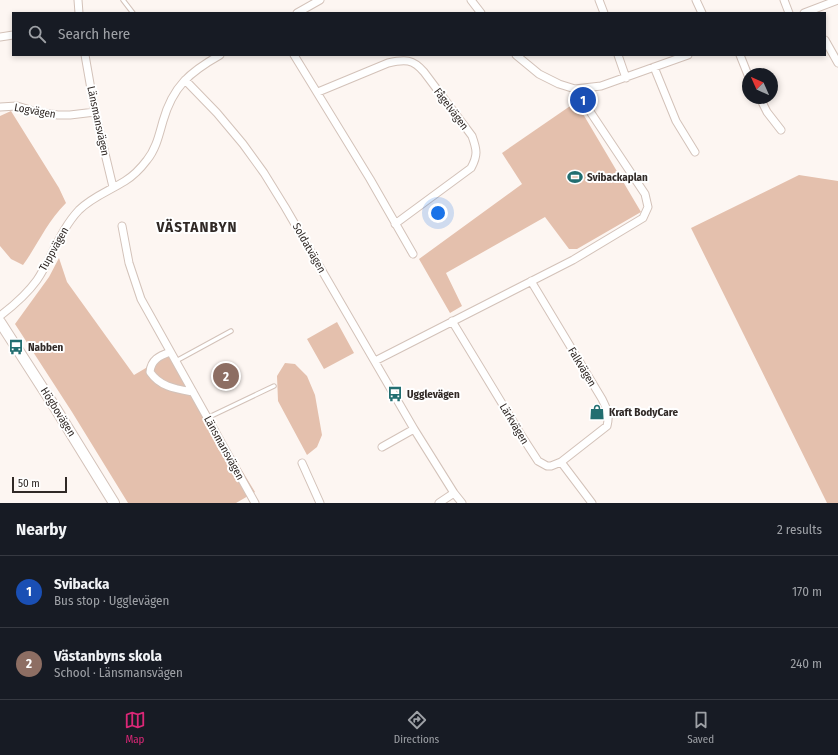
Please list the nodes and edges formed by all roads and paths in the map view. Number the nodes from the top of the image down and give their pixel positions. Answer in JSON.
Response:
{"nodes":[{"id":1,"x":78,"y":0,"type":"edge"},
{"id":2,"x":123,"y":0,"type":"edge"},
{"id":3,"x":320,"y":0,"type":"edge"},
{"id":4,"x":471,"y":0,"type":"edge"},
{"id":5,"x":599,"y":0,"type":"edge"},
{"id":6,"x":696,"y":0,"type":"edge"},
{"id":7,"x":784,"y":0,"type":"edge"},
{"id":8,"x":838,"y":0,"type":"edge"},
{"id":9,"x":79,"y":12,"type":"edge"},
{"id":10,"x":132,"y":12,"type":"edge"},
{"id":11,"x":299,"y":12,"type":"edge"},
{"id":12,"x":480,"y":12,"type":"edge"},
{"id":13,"x":604,"y":12,"type":"edge"},
{"id":14,"x":702,"y":12,"type":"edge"},
{"id":15,"x":789,"y":12,"type":"edge"},
{"id":16,"x":807,"y":12,"type":"edge"},
{"id":17,"x":12,"y":35,"type":"edge"},
{"id":18,"x":0,"y":37,"type":"edge"},
{"id":19,"x":826,"y":42,"type":"edge"},
{"id":20,"x":85,"y":56,"type":"edge"},
{"id":21,"x":218,"y":56,"type":"edge"},
{"id":22,"x":295,"y":56,"type":"edge"},
{"id":23,"x":517,"y":56,"type":"edge"},
{"id":24,"x":618,"y":56,"type":"edge"},
{"id":25,"x":685,"y":56,"type":"edge"},
{"id":26,"x":740,"y":56,"type":"edge"},
{"id":27,"x":838,"y":63,"type":"edge"},
{"id":28,"x":654,"y":67,"type":"junction"},
{"id":29,"x":745,"y":68,"type":"edge"},
{"id":30,"x":626,"y":78,"type":"junction"},
{"id":31,"x":185,"y":80,"type":"junction"},
{"id":32,"x":575,"y":89,"type":"junction"},
{"id":33,"x":318,"y":92,"type":"junction"},
{"id":34,"x":763,"y":104,"type":"edge"},
{"id":35,"x":0,"y":107,"type":"edge"},
{"id":36,"x":95,"y":112,"type":"junction"},
{"id":37,"x":781,"y":130,"type":"dead end"},
{"id":38,"x":695,"y":152,"type":"dead end"},
{"id":39,"x":113,"y":187,"type":"junction"},
{"id":40,"x":395,"y":224,"type":"junction"},
{"id":41,"x":122,"y":226,"type":"dead end"},
{"id":42,"x":412,"y":254,"type":"dead end"},
{"id":43,"x":530,"y":282,"type":"junction"},
{"id":44,"x":0,"y":316,"type":"edge"},
{"id":45,"x":452,"y":321,"type":"junction"},
{"id":46,"x":0,"y":322,"type":"edge"},
{"id":47,"x":232,"y":331,"type":"dead end"},
{"id":48,"x":170,"y":352,"type":"junction"},
{"id":49,"x":175,"y":361,"type":"junction"},
{"id":50,"x":375,"y":361,"type":"junction"},
{"id":51,"x":274,"y":386,"type":"dead end"},
{"id":52,"x":193,"y":392,"type":"junction"},
{"id":53,"x":207,"y":418,"type":"junction"},
{"id":54,"x":414,"y":429,"type":"junction"},
{"id":55,"x":382,"y":447,"type":"dead end"},
{"id":56,"x":561,"y":462,"type":"junction"},
{"id":57,"x":302,"y":463,"type":"dead end"},
{"id":58,"x":454,"y":493,"type":"junction"},
{"id":59,"x":114,"y":503,"type":"edge"},
{"id":60,"x":255,"y":503,"type":"edge"},
{"id":61,"x":320,"y":503,"type":"edge"},
{"id":62,"x":439,"y":503,"type":"edge"},
{"id":63,"x":462,"y":503,"type":"edge"},
{"id":64,"x":592,"y":503,"type":"edge"}],
"edges":[{"from":1,"to":9,"type":"street"},
{"from":2,"to":10,"type":"lane"},
{"from":3,"to":11,"type":"street"},
{"from":4,"to":12,"type":"street"},
{"from":5,"to":13,"type":"street"},
{"from":6,"to":14,"type":"street"},
{"from":7,"to":15,"type":"street"},
{"from":8,"to":16,"type":"street"},
{"from":17,"to":18,"type":"street"},
{"from":19,"to":27,"type":"street"},
{"from":20,"to":36,"type":"street","name":"Länsmansvägen"},
{"from":21,"to":31,"type":"street","name":"Tuppvägen"},
{"from":22,"to":33,"type":"street"},
{"from":23,"to":32,"type":"street"},
{"from":24,"to":30,"type":"street"},
{"from":25,"to":28,"type":"street"},
{"from":26,"to":29,"type":"street"},
{"from":28,"to":30,"type":"street"},
{"from":28,"to":38,"type":"street"},
{"from":30,"to":32,"type":"street"},
{"from":31,"to":39,"type":"street","name":"Tuppvägen"},
{"from":31,"to":50,"type":"street","name":"Soldatvägen"},
{"from":32,"to":43,"type":"street"},
{"from":33,"to":40,"type":"street"},
{"from":33,"to":40,"type":"street","name":"Fågelvägen"},
{"from":34,"to":37,"type":"street"},
{"from":35,"to":36,"type":"street","name":"Logvägen"},
{"from":36,"to":39,"type":"street","name":"Länsmansvägen"},
{"from":39,"to":44,"type":"street","name":"Tuppvägen"},
{"from":40,"to":42,"type":"street"},
{"from":41,"to":48,"type":"street","name":"Länsmansvägen"},
{"from":43,"to":45,"type":"street"},
{"from":43,"to":56,"type":"street","name":"Falkvägen"},
{"from":45,"to":50,"type":"street"},
{"from":45,"to":56,"type":"street","name":"Lärkvägen"},
{"from":46,"to":59,"type":"main road","name":"Högbovägen"},
{"from":47,"to":49,"type":"lane"},
{"from":48,"to":49,"type":"street","name":"Länsmansvägen"},
{"from":48,"to":52,"type":"street"},
{"from":49,"to":52,"type":"street","name":"Länsmansvägen"},
{"from":50,"to":54,"type":"street","name":"Soldatvägen"},
{"from":51,"to":53,"type":"lane"},
{"from":52,"to":53,"type":"street","name":"Länsmansvägen"},
{"from":53,"to":60,"type":"street","name":"Länsmansvägen"},
{"from":54,"to":55,"type":"street"},
{"from":54,"to":58,"type":"street","name":"Soldatvägen"},
{"from":56,"to":64,"type":"street"},
{"from":57,"to":61,"type":"street"},
{"from":58,"to":62,"type":"street"},
{"from":58,"to":63,"type":"street","name":"Soldatvägen"}]}
